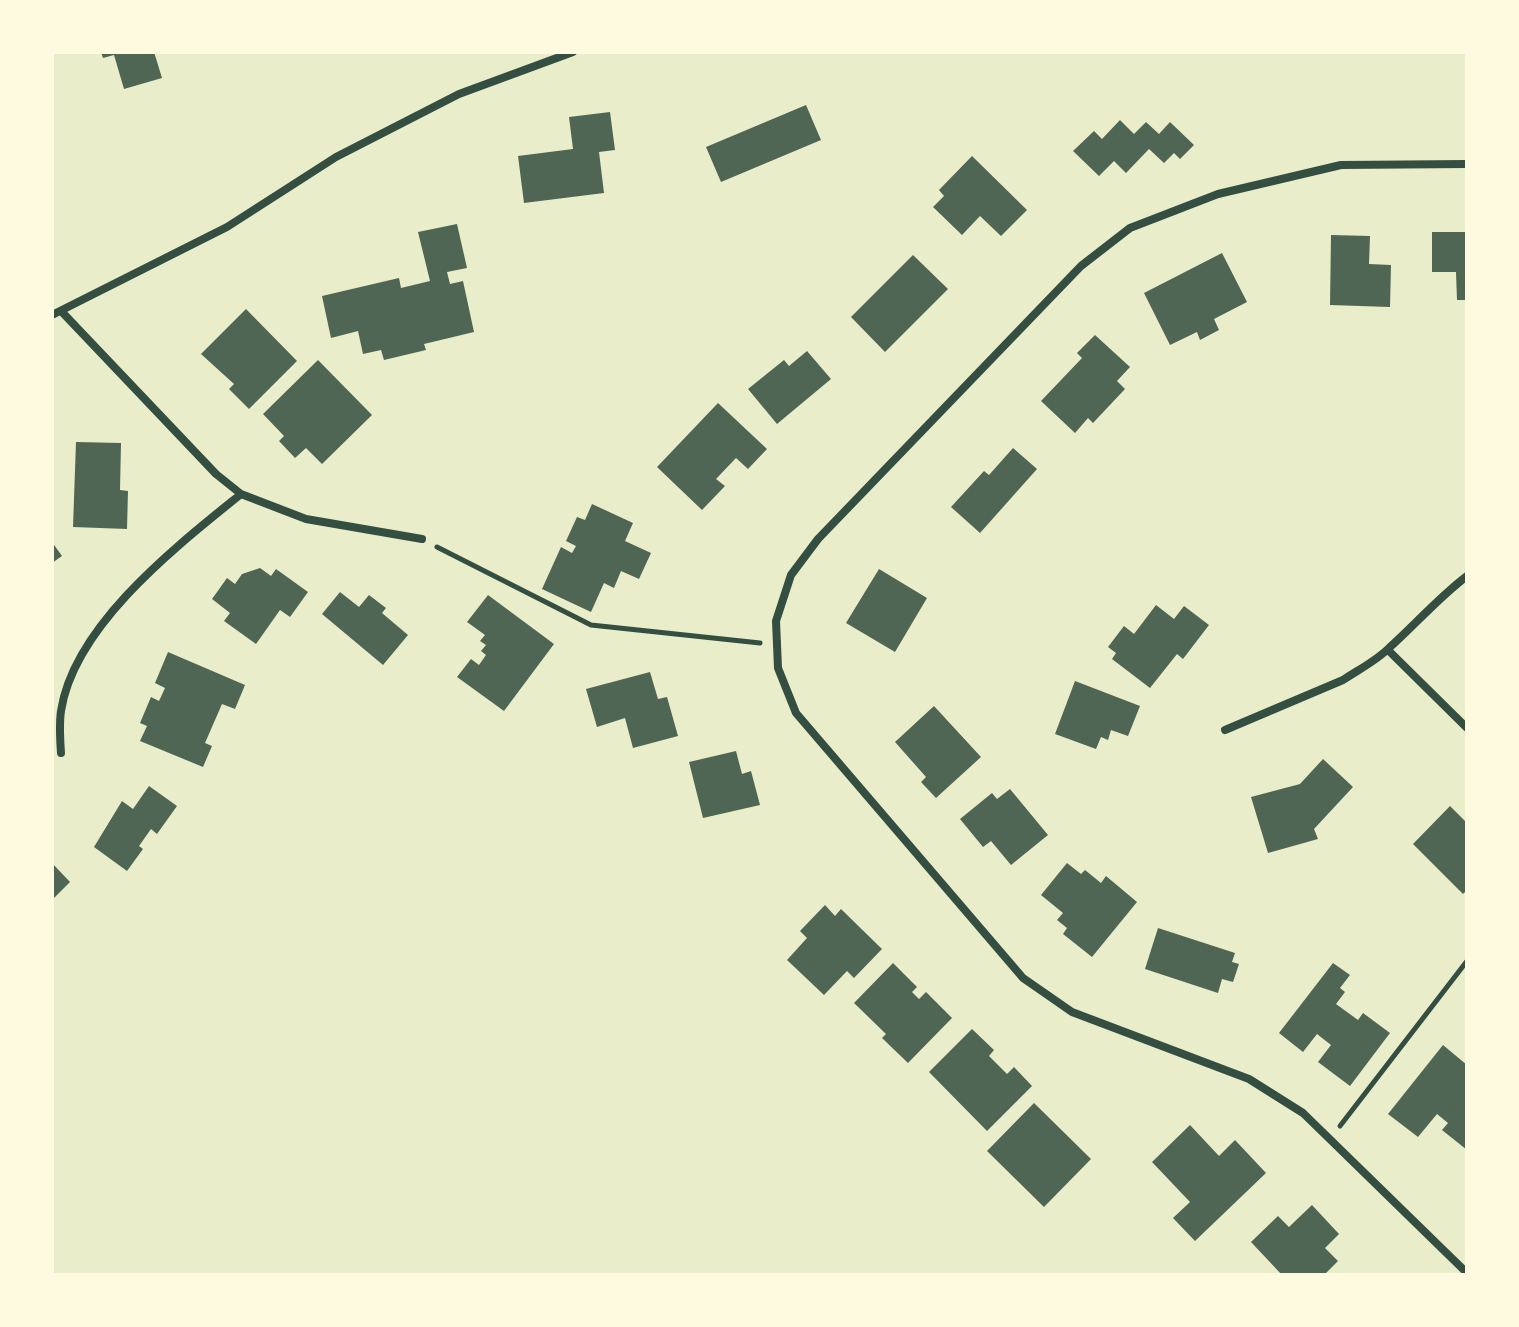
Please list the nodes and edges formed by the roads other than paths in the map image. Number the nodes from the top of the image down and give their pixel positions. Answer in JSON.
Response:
{"nodes":[{"id":1,"x":573,"y":52,"type":"edge"},
{"id":2,"x":1467,"y":164,"type":"edge"},
{"id":3,"x":62,"y":312,"type":"junction"},
{"id":4,"x":52,"y":315,"type":"edge"},
{"id":5,"x":241,"y":494,"type":"junction"},
{"id":6,"x":422,"y":539,"type":"road end"},
{"id":7,"x":1467,"y":576,"type":"edge"},
{"id":8,"x":1388,"y":650,"type":"junction"},
{"id":9,"x":1467,"y":728,"type":"edge"},
{"id":10,"x":1225,"y":730,"type":"dead end"},
{"id":11,"x":61,"y":753,"type":"dead end"},
{"id":12,"x":1467,"y":1273,"type":"edge"}],
"edges":[{"from":1,"to":3,"type":"street"},
{"from":2,"to":12,"type":"street"},
{"from":3,"to":4,"type":"street"},
{"from":3,"to":5,"type":"street"},
{"from":5,"to":6,"type":"street"},
{"from":5,"to":11,"type":"street"},
{"from":7,"to":8,"type":"street"},
{"from":8,"to":9,"type":"street"},
{"from":8,"to":10,"type":"street"}]}
